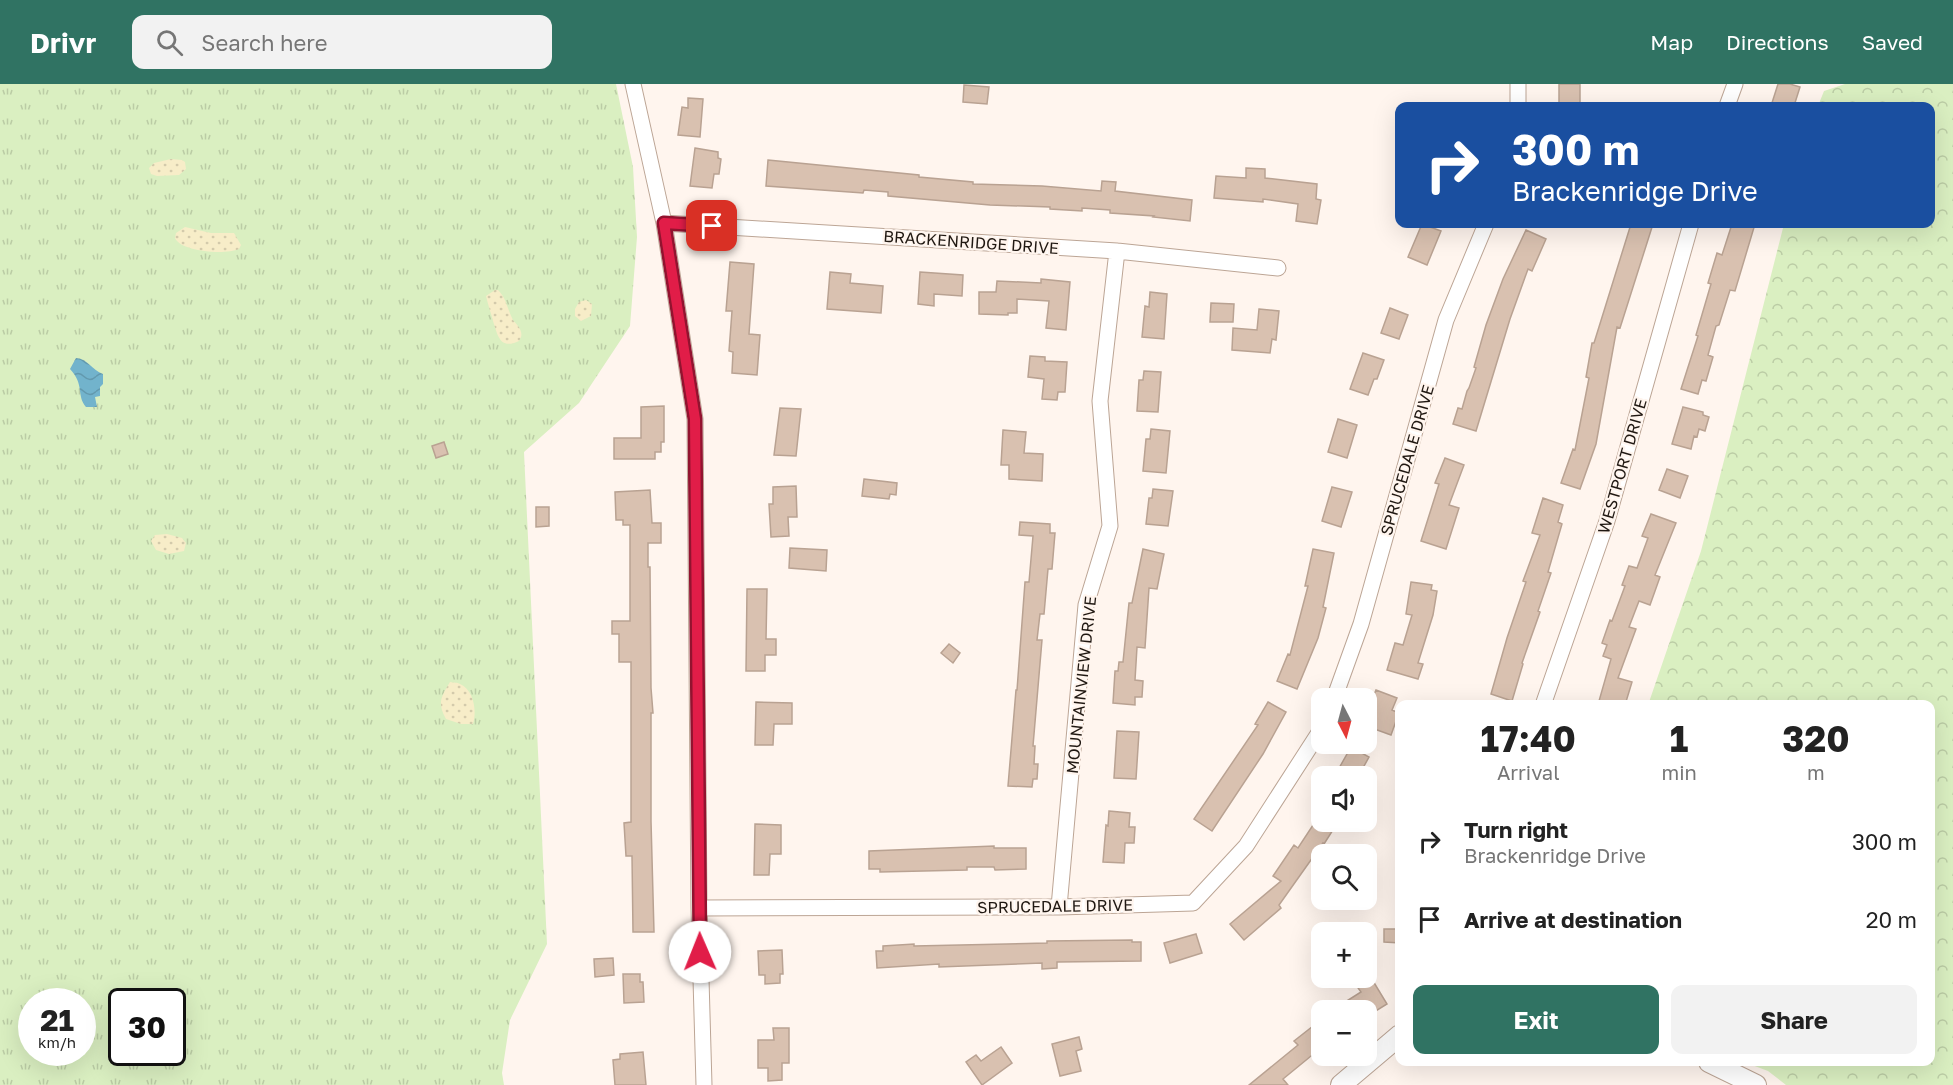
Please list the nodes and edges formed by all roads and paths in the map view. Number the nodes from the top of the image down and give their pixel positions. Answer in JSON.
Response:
{"nodes":[{"id":1,"x":633,"y":84,"type":"edge"},
{"id":2,"x":1518,"y":84,"type":"edge"},
{"id":3,"x":1734,"y":84,"type":"edge"},
{"id":4,"x":1518,"y":102,"type":"edge"},
{"id":5,"x":1728,"y":102,"type":"edge"},
{"id":6,"x":664,"y":223,"type":"junction"},
{"id":7,"x":1484,"y":228,"type":"edge"},
{"id":8,"x":1690,"y":228,"type":"edge"},
{"id":9,"x":1117,"y":251,"type":"junction"},
{"id":10,"x":1278,"y":268,"type":"dead end"},
{"id":11,"x":1338,"y":688,"type":"edge"},
{"id":12,"x":1546,"y":700,"type":"edge"},
{"id":13,"x":1311,"y":745,"type":"edge"},
{"id":14,"x":1059,"y":907,"type":"junction"},
{"id":15,"x":699,"y":908,"type":"junction"},
{"id":16,"x":1395,"y":1039,"type":"edge"},
{"id":17,"x":1717,"y":1066,"type":"edge"},
{"id":18,"x":704,"y":1085,"type":"edge"},
{"id":19,"x":1341,"y":1085,"type":"edge"},
{"id":20,"x":1756,"y":1085,"type":"edge"}],
"edges":[{"from":1,"to":6,"type":"street"},
{"from":2,"to":4,"type":"street"},
{"from":3,"to":5,"type":"street"},
{"from":6,"to":9,"type":"street","name":"BRACKENRIDGE DRIVE"},
{"from":6,"to":15,"type":"street"},
{"from":7,"to":11,"type":"street","name":"SPRUCEDALE DRIVE"},
{"from":8,"to":12,"type":"street","name":"WESTPORT DRIVE"},
{"from":9,"to":10,"type":"street","name":"BRACKENRIDGE DRIVE"},
{"from":9,"to":14,"type":"street","name":"MOUNTAINVIEW DRIVE"},
{"from":13,"to":14,"type":"street","name":"SPRUCEDALE DRIVE"},
{"from":14,"to":15,"type":"street","name":"SPRUCEDALE DRIVE"},
{"from":15,"to":18,"type":"street"},
{"from":16,"to":19,"type":"street"},
{"from":17,"to":20,"type":"street"}]}
